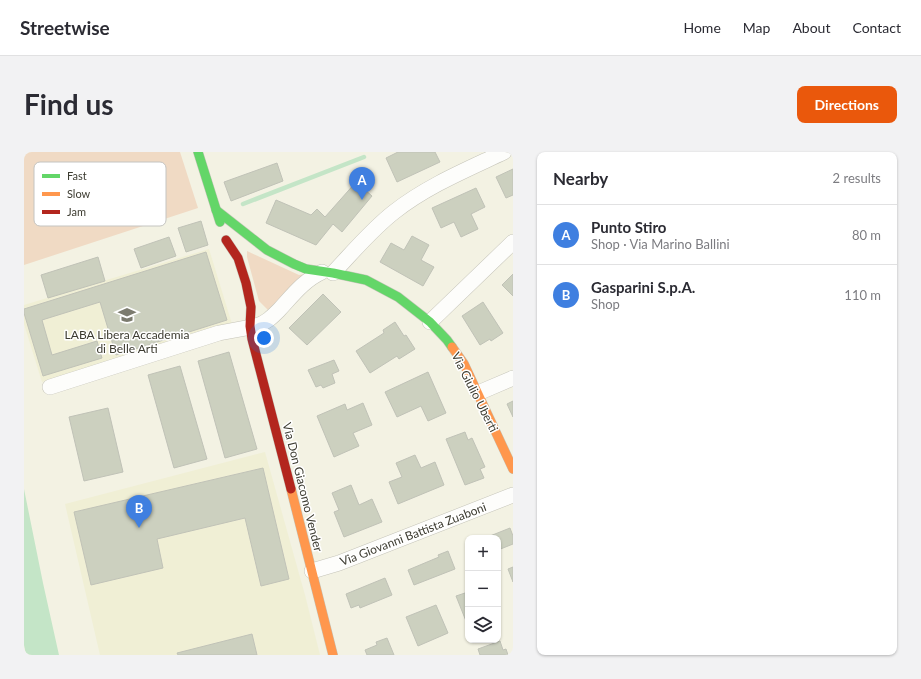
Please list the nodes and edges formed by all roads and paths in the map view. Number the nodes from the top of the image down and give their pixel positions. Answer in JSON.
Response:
{"nodes":[{"id":1,"x":198,"y":152,"type":"edge"},
{"id":2,"x":504,"y":152,"type":"edge"},
{"id":3,"x":216,"y":210,"type":"junction"},
{"id":4,"x":226,"y":240,"type":"junction"},
{"id":5,"x":513,"y":242,"type":"edge"},
{"id":6,"x":228,"y":256,"type":"dead end"},
{"id":7,"x":327,"y":273,"type":"junction"},
{"id":8,"x":242,"y":310,"type":"dead end"},
{"id":9,"x":430,"y":322,"type":"junction"},
{"id":10,"x":250,"y":326,"type":"junction"},
{"id":11,"x":513,"y":378,"type":"edge"},
{"id":12,"x":50,"y":387,"type":"dead end"},
{"id":13,"x":478,"y":393,"type":"junction"},
{"id":14,"x":513,"y":469,"type":"edge"},
{"id":15,"x":513,"y":495,"type":"edge"},
{"id":16,"x":312,"y":571,"type":"junction"},
{"id":17,"x":333,"y":655,"type":"edge"}],
"edges":[{"from":1,"to":3,"type":"street","name":"Via Don Giacomo Vender"},
{"from":2,"to":7,"type":"street"},
{"from":3,"to":4,"type":"street","name":"Via Don Giacomo Vender"},
{"from":3,"to":7,"type":"street","name":"Via Giulio Uberti"},
{"from":4,"to":6,"type":"street","name":"Via Don Giacomo Vender"},
{"from":4,"to":10,"type":"street","name":"Via Don Giacomo Vender"},
{"from":5,"to":9,"type":"street"},
{"from":7,"to":9,"type":"street","name":"Via Giulio Uberti"},
{"from":7,"to":10,"type":"street"},
{"from":8,"to":10,"type":"street","name":"Via Don Giacomo Vender"},
{"from":9,"to":13,"type":"street","name":"Via Giulio Uberti"},
{"from":10,"to":12,"type":"street"},
{"from":10,"to":16,"type":"street","name":"Via Don Giacomo Vender"},
{"from":11,"to":13,"type":"street"},
{"from":13,"to":14,"type":"street","name":"Via Giulio Uberti"},
{"from":15,"to":16,"type":"street","name":"Via Giovanni Battista Zuaboni"},
{"from":16,"to":17,"type":"street","name":"Via Don Giacomo Vender"}]}
